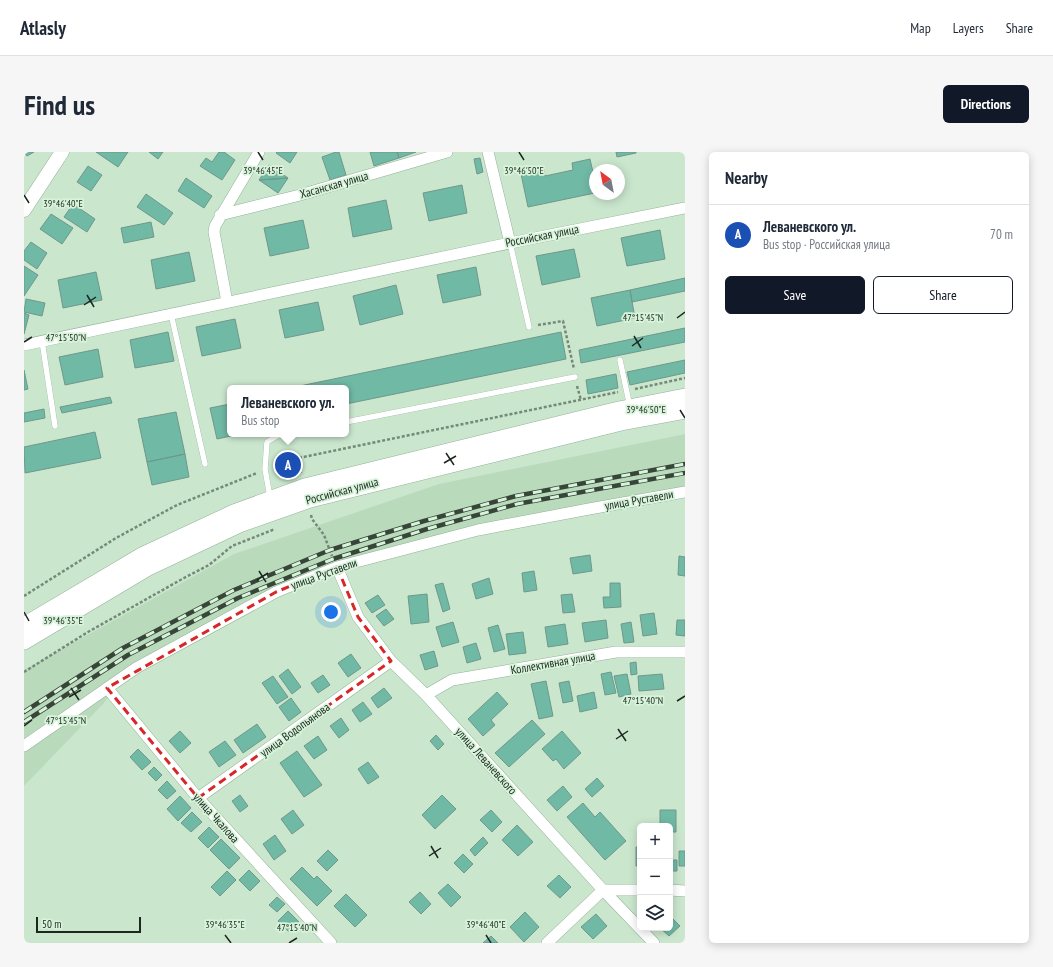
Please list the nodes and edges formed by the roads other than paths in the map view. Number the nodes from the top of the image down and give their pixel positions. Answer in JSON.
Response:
{"nodes":[{"id":1,"x":62,"y":152,"type":"edge"},
{"id":2,"x":259,"y":152,"type":"edge"},
{"id":3,"x":447,"y":152,"type":"edge"},
{"id":4,"x":488,"y":152,"type":"edge"},
{"id":5,"x":685,"y":208,"type":"edge"},
{"id":6,"x":24,"y":210,"type":"edge"},
{"id":7,"x":220,"y":215,"type":"junction"},
{"id":8,"x":510,"y":243,"type":"junction"},
{"id":9,"x":227,"y":302,"type":"junction"},
{"id":10,"x":171,"y":314,"type":"junction"},
{"id":11,"x":529,"y":327,"type":"road end"},
{"id":12,"x":42,"y":341,"type":"junction"},
{"id":13,"x":24,"y":345,"type":"edge"},
{"id":14,"x":620,"y":360,"type":"dead end"},
{"id":15,"x":575,"y":377,"type":"road end"},
{"id":16,"x":685,"y":398,"type":"edge"},
{"id":17,"x":630,"y":408,"type":"junction"},
{"id":18,"x":685,"y":410,"type":"edge"},
{"id":19,"x":349,"y":421,"type":"edge"},
{"id":20,"x":55,"y":426,"type":"dead end"},
{"id":21,"x":276,"y":437,"type":"edge"},
{"id":22,"x":205,"y":464,"type":"dead end"},
{"id":23,"x":685,"y":492,"type":"edge"},
{"id":24,"x":270,"y":500,"type":"junction"},
{"id":25,"x":337,"y":567,"type":"junction"},
{"id":26,"x":24,"y":626,"type":"edge"},
{"id":27,"x":24,"y":641,"type":"edge"},
{"id":28,"x":685,"y":652,"type":"edge"},
{"id":29,"x":391,"y":661,"type":"junction"},
{"id":30,"x":107,"y":688,"type":"junction"},
{"id":31,"x":426,"y":695,"type":"junction"},
{"id":32,"x":24,"y":746,"type":"edge"},
{"id":33,"x":198,"y":798,"type":"junction"},
{"id":34,"x":603,"y":890,"type":"junction"},
{"id":35,"x":637,"y":890,"type":"edge"},
{"id":36,"x":673,"y":890,"type":"edge"},
{"id":37,"x":685,"y":890,"type":"edge"},
{"id":38,"x":331,"y":943,"type":"edge"},
{"id":39,"x":547,"y":943,"type":"edge"},
{"id":40,"x":654,"y":943,"type":"edge"}],
"edges":[{"from":1,"to":6,"type":"street"},
{"from":2,"to":7,"type":"street"},
{"from":3,"to":7,"type":"street","name":"Хасанская улица"},
{"from":4,"to":8,"type":"street"},
{"from":5,"to":8,"type":"street","name":"Российская улица"},
{"from":7,"to":9,"type":"street"},
{"from":8,"to":9,"type":"street","name":"Российская улица"},
{"from":8,"to":11,"type":"lane"},
{"from":9,"to":10,"type":"street","name":"Российская улица"},
{"from":10,"to":12,"type":"street","name":"Российская улица"},
{"from":10,"to":22,"type":"lane"},
{"from":12,"to":13,"type":"street","name":"Российская улица"},
{"from":12,"to":20,"type":"lane"},
{"from":14,"to":17,"type":"lane"},
{"from":15,"to":19,"type":"lane"},
{"from":16,"to":17,"type":"main road","name":"Российская улица"},
{"from":17,"to":24,"type":"main road","name":"Российская улица"},
{"from":18,"to":27,"type":"main road","name":"Российская улица"},
{"from":21,"to":24,"type":"lane"},
{"from":23,"to":25,"type":"street","name":"улица Руставели"},
{"from":24,"to":26,"type":"main road","name":"Российская улица"},
{"from":25,"to":29,"type":"street","name":"улица Леваневского"},
{"from":25,"to":30,"type":"street","name":"улица Руставели"},
{"from":28,"to":31,"type":"street","name":"Коллективная улица"},
{"from":29,"to":31,"type":"street","name":"улица Леваневского"},
{"from":29,"to":33,"type":"street","name":"улица Водопьянова"},
{"from":30,"to":32,"type":"street","name":"улица Руставели"},
{"from":30,"to":33,"type":"street","name":"улица Чкалова"},
{"from":31,"to":34,"type":"street","name":"улица Леваневского"},
{"from":33,"to":38,"type":"street","name":"улица Чкалова"},
{"from":34,"to":35,"type":"street"},
{"from":34,"to":39,"type":"street"},
{"from":34,"to":40,"type":"street","name":"улица Леваневского"},
{"from":36,"to":37,"type":"street"}]}
